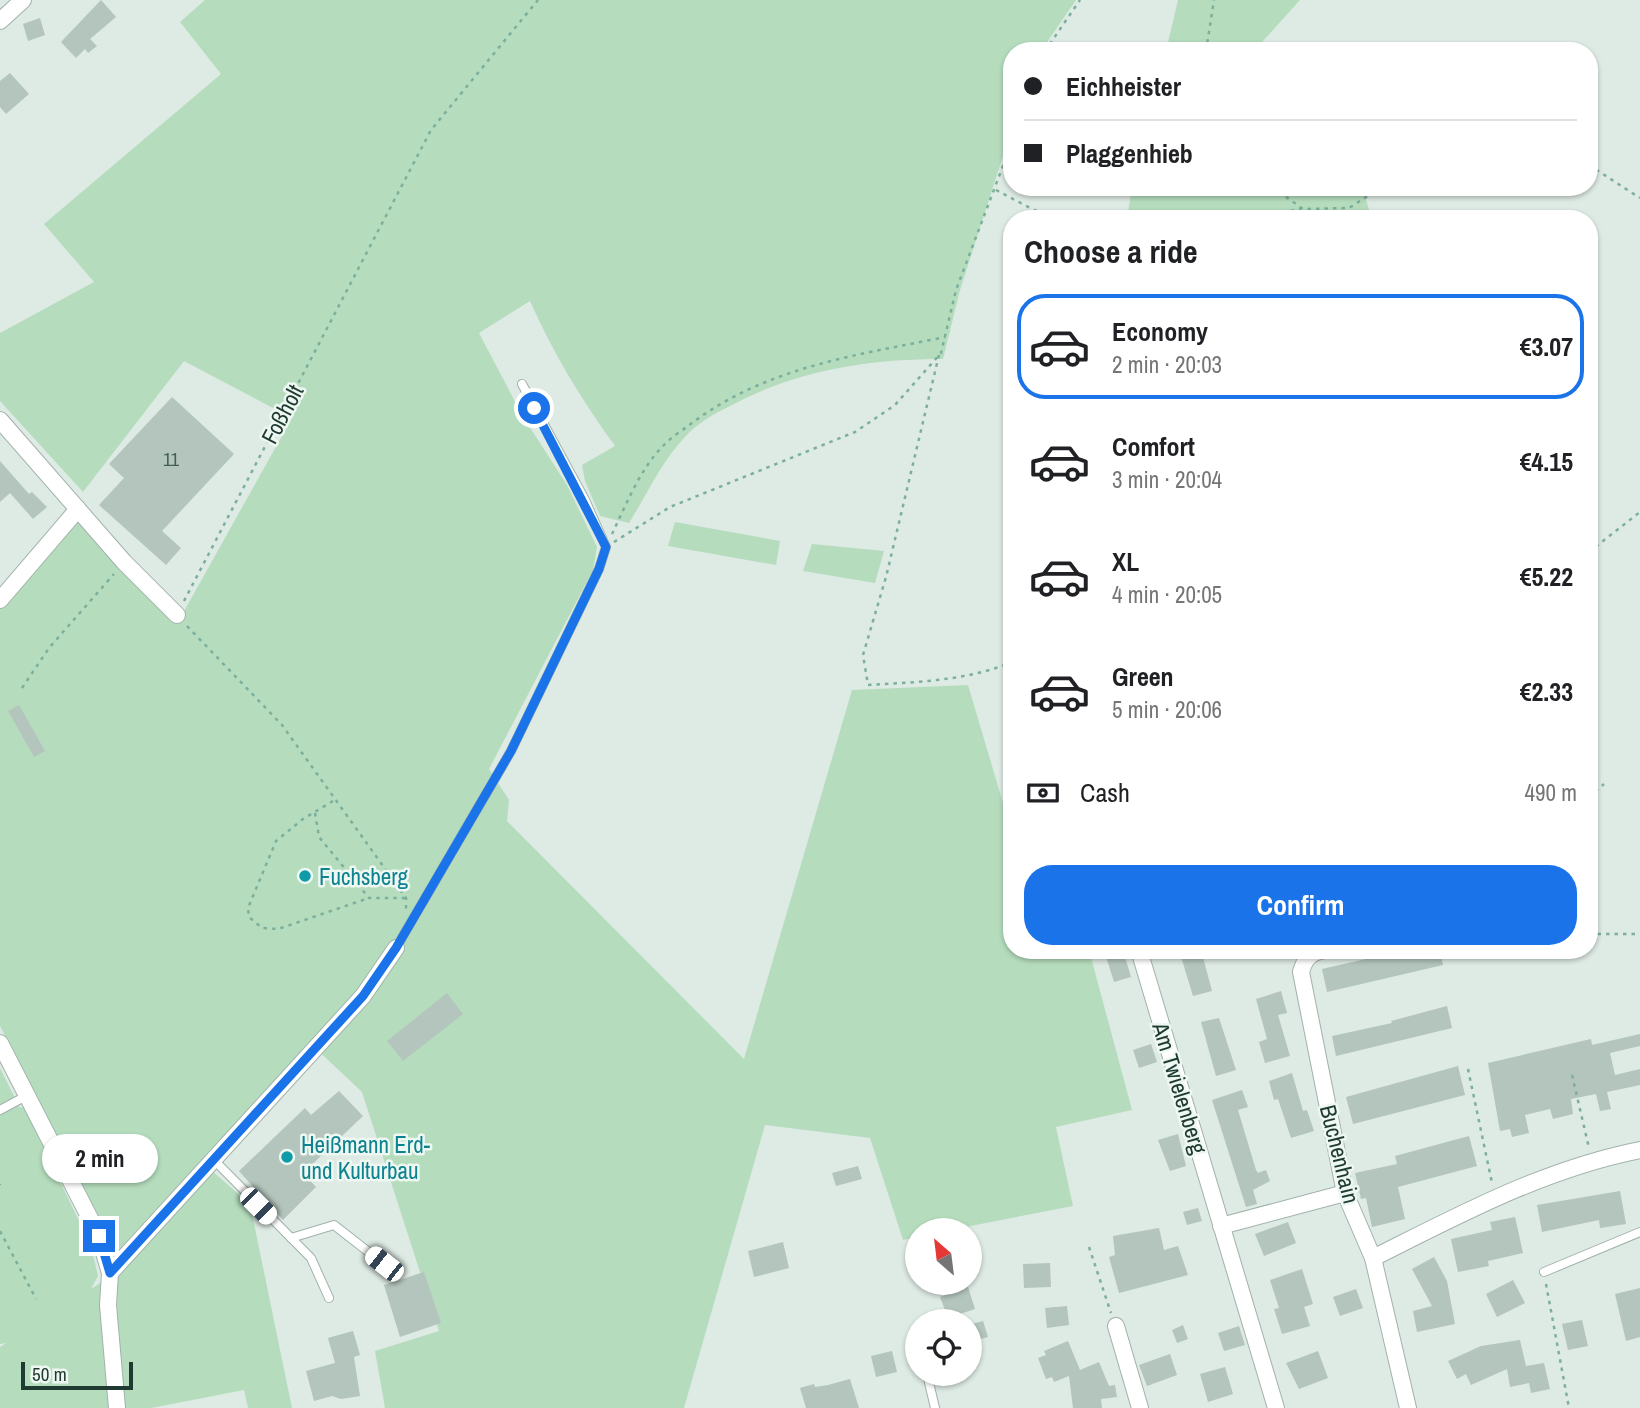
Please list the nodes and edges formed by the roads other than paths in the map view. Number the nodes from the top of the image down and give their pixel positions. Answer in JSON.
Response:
{"nodes":[{"id":1,"x":23,"y":0,"type":"edge"},
{"id":2,"x":0,"y":21,"type":"edge"},
{"id":3,"x":522,"y":384,"type":"dead end"},
{"id":4,"x":0,"y":420,"type":"edge"},
{"id":5,"x":78,"y":509,"type":"junction"},
{"id":6,"x":0,"y":600,"type":"edge"},
{"id":7,"x":177,"y":615,"type":"road end"},
{"id":8,"x":396,"y":948,"type":"joint"},
{"id":9,"x":1142,"y":959,"type":"edge"},
{"id":10,"x":1305,"y":959,"type":"edge"},
{"id":11,"x":0,"y":1043,"type":"edge"},
{"id":12,"x":28,"y":1095,"type":"junction"},
{"id":13,"x":0,"y":1110,"type":"edge"},
{"id":14,"x":1640,"y":1150,"type":"edge"},
{"id":15,"x":214,"y":1160,"type":"junction"},
{"id":16,"x":1345,"y":1193,"type":"junction"},
{"id":17,"x":1221,"y":1226,"type":"junction"},
{"id":18,"x":1640,"y":1232,"type":"edge"},
{"id":19,"x":291,"y":1238,"type":"junction"},
{"id":20,"x":1373,"y":1258,"type":"junction"},
{"id":21,"x":384,"y":1264,"type":"dead end"},
{"id":22,"x":1544,"y":1272,"type":"road end"},
{"id":23,"x":110,"y":1273,"type":"junction"},
{"id":24,"x":329,"y":1298,"type":"dead end"},
{"id":25,"x":1116,"y":1325,"type":"road end"},
{"id":26,"x":930,"y":1386,"type":"edge"},
{"id":27,"x":117,"y":1408,"type":"edge"},
{"id":28,"x":935,"y":1408,"type":"edge"},
{"id":29,"x":1140,"y":1408,"type":"edge"},
{"id":30,"x":1276,"y":1408,"type":"edge"},
{"id":31,"x":1408,"y":1408,"type":"edge"}],
"edges":[{"from":1,"to":2,"type":"street"},
{"from":3,"to":8,"type":"lane"},
{"from":4,"to":5,"type":"street"},
{"from":5,"to":6,"type":"street"},
{"from":5,"to":7,"type":"street"},
{"from":8,"to":15,"type":"street"},
{"from":9,"to":17,"type":"street","name":"Am Twielenberg"},
{"from":10,"to":16,"type":"street","name":"Buchenhain"},
{"from":11,"to":12,"type":"street"},
{"from":12,"to":13,"type":"lane"},
{"from":12,"to":23,"type":"street"},
{"from":14,"to":20,"type":"street"},
{"from":15,"to":19,"type":"lane"},
{"from":15,"to":23,"type":"street"},
{"from":16,"to":17,"type":"street"},
{"from":16,"to":20,"type":"street","name":"Buchenhain"},
{"from":17,"to":30,"type":"street","name":"Am Twielenberg"},
{"from":18,"to":22,"type":"lane"},
{"from":19,"to":21,"type":"lane"},
{"from":19,"to":24,"type":"lane"},
{"from":20,"to":31,"type":"street","name":"Buchenhain"},
{"from":23,"to":27,"type":"street"},
{"from":25,"to":29,"type":"street"},
{"from":26,"to":28,"type":"lane"}]}
